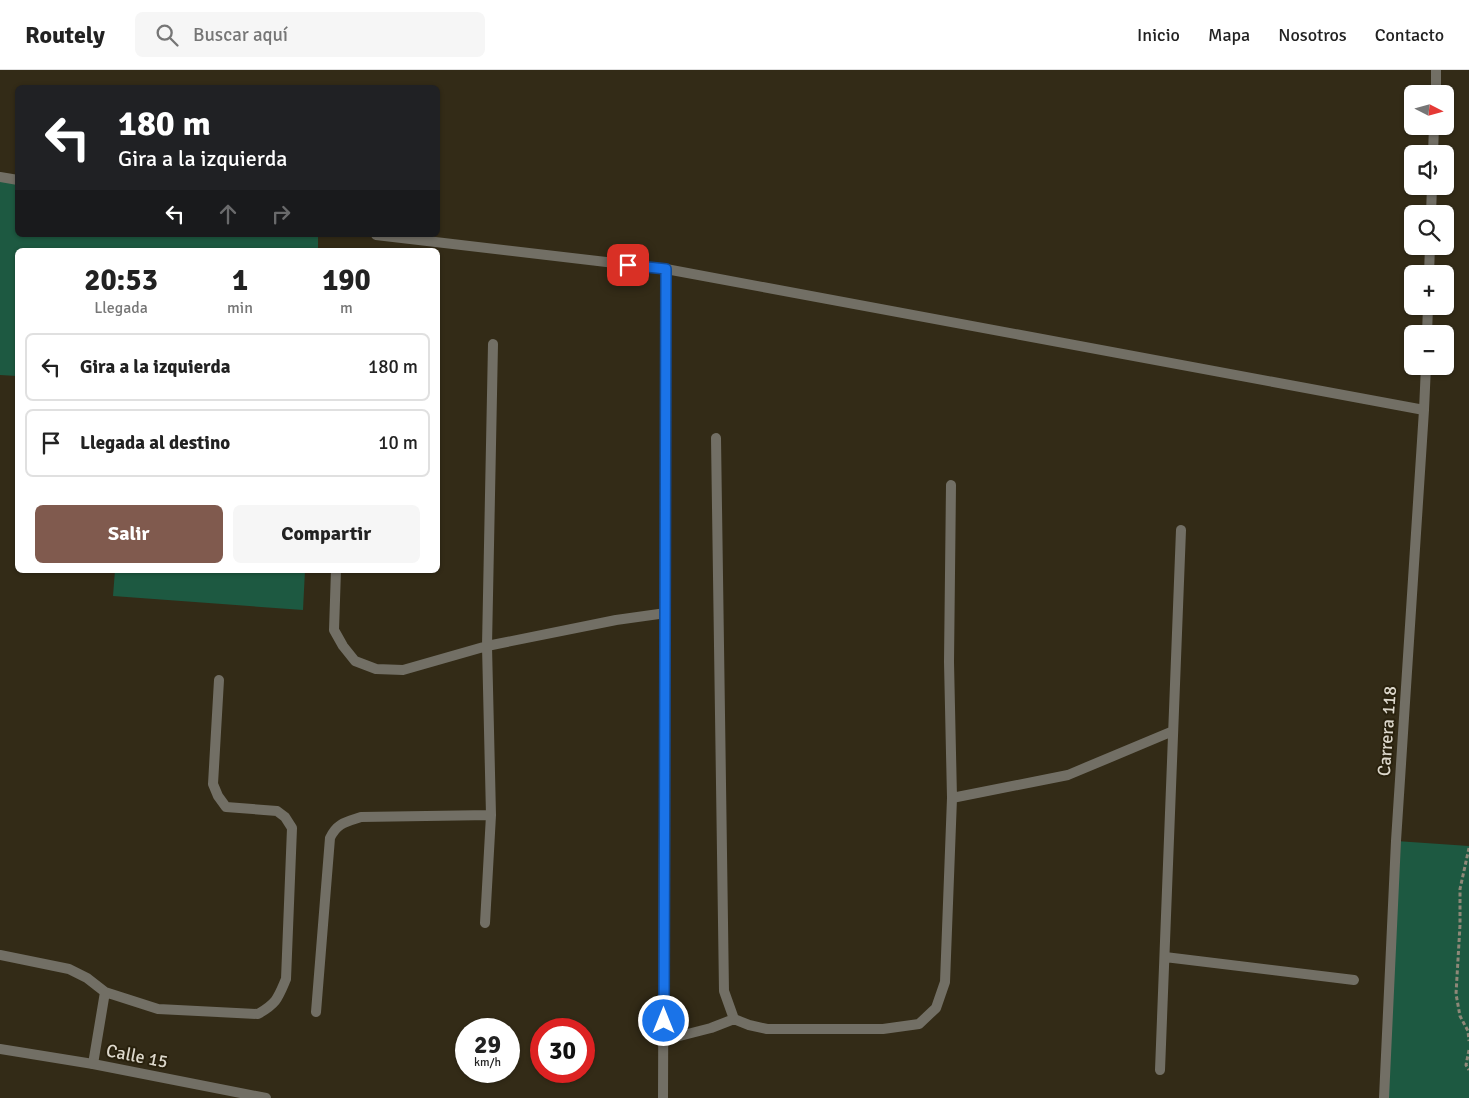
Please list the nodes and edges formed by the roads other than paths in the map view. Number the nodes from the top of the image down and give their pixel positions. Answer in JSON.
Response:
{"nodes":[{"id":1,"x":1437,"y":71,"type":"edge"},
{"id":2,"x":1436,"y":85,"type":"edge"},
{"id":3,"x":0,"y":177,"type":"edge"},
{"id":4,"x":15,"y":180,"type":"edge"},
{"id":5,"x":393,"y":237,"type":"edge"},
{"id":6,"x":666,"y":269,"type":"junction"},
{"id":7,"x":493,"y":344,"type":"dead end"},
{"id":8,"x":1426,"y":375,"type":"edge"},
{"id":9,"x":1424,"y":410,"type":"junction"},
{"id":10,"x":716,"y":438,"type":"dead end"},
{"id":11,"x":951,"y":485,"type":"dead end"},
{"id":12,"x":1181,"y":530,"type":"dead end"},
{"id":13,"x":336,"y":573,"type":"edge"},
{"id":14,"x":666,"y":613,"type":"junction"},
{"id":15,"x":487,"y":646,"type":"junction"},
{"id":16,"x":219,"y":680,"type":"dead end"},
{"id":17,"x":1173,"y":731,"type":"junction"},
{"id":18,"x":952,"y":798,"type":"junction"},
{"id":19,"x":491,"y":815,"type":"junction"},
{"id":20,"x":485,"y":922,"type":"dead end"},
{"id":21,"x":0,"y":955,"type":"edge"},
{"id":22,"x":1165,"y":957,"type":"junction"},
{"id":23,"x":1354,"y":980,"type":"dead end"},
{"id":24,"x":105,"y":992,"type":"junction"},
{"id":25,"x":316,"y":1012,"type":"dead end"},
{"id":26,"x":734,"y":1019,"type":"junction"},
{"id":27,"x":664,"y":1040,"type":"junction"},
{"id":28,"x":0,"y":1049,"type":"edge"},
{"id":29,"x":93,"y":1064,"type":"junction"},
{"id":30,"x":1160,"y":1070,"type":"dead end"},
{"id":31,"x":266,"y":1098,"type":"edge"},
{"id":32,"x":663,"y":1098,"type":"edge"},
{"id":33,"x":1384,"y":1098,"type":"edge"}],
"edges":[{"from":1,"to":2,"type":"street"},
{"from":3,"to":4,"type":"street"},
{"from":5,"to":6,"type":"street"},
{"from":6,"to":9,"type":"street"},
{"from":6,"to":14,"type":"street"},
{"from":7,"to":15,"type":"street"},
{"from":8,"to":9,"type":"street","name":"Carrera 118"},
{"from":9,"to":33,"type":"street","name":"Carrera 118"},
{"from":10,"to":26,"type":"street"},
{"from":11,"to":18,"type":"street"},
{"from":12,"to":17,"type":"street"},
{"from":13,"to":15,"type":"street"},
{"from":14,"to":15,"type":"street"},
{"from":14,"to":27,"type":"street"},
{"from":15,"to":19,"type":"street"},
{"from":16,"to":24,"type":"street"},
{"from":17,"to":18,"type":"street"},
{"from":17,"to":22,"type":"street"},
{"from":18,"to":26,"type":"street"},
{"from":19,"to":20,"type":"street"},
{"from":19,"to":25,"type":"street"},
{"from":21,"to":24,"type":"street"},
{"from":22,"to":23,"type":"street"},
{"from":22,"to":30,"type":"street"},
{"from":24,"to":29,"type":"street"},
{"from":26,"to":27,"type":"street"},
{"from":27,"to":32,"type":"street"},
{"from":28,"to":29,"type":"street","name":"Calle 15"},
{"from":29,"to":31,"type":"street","name":"Calle 15"}]}
